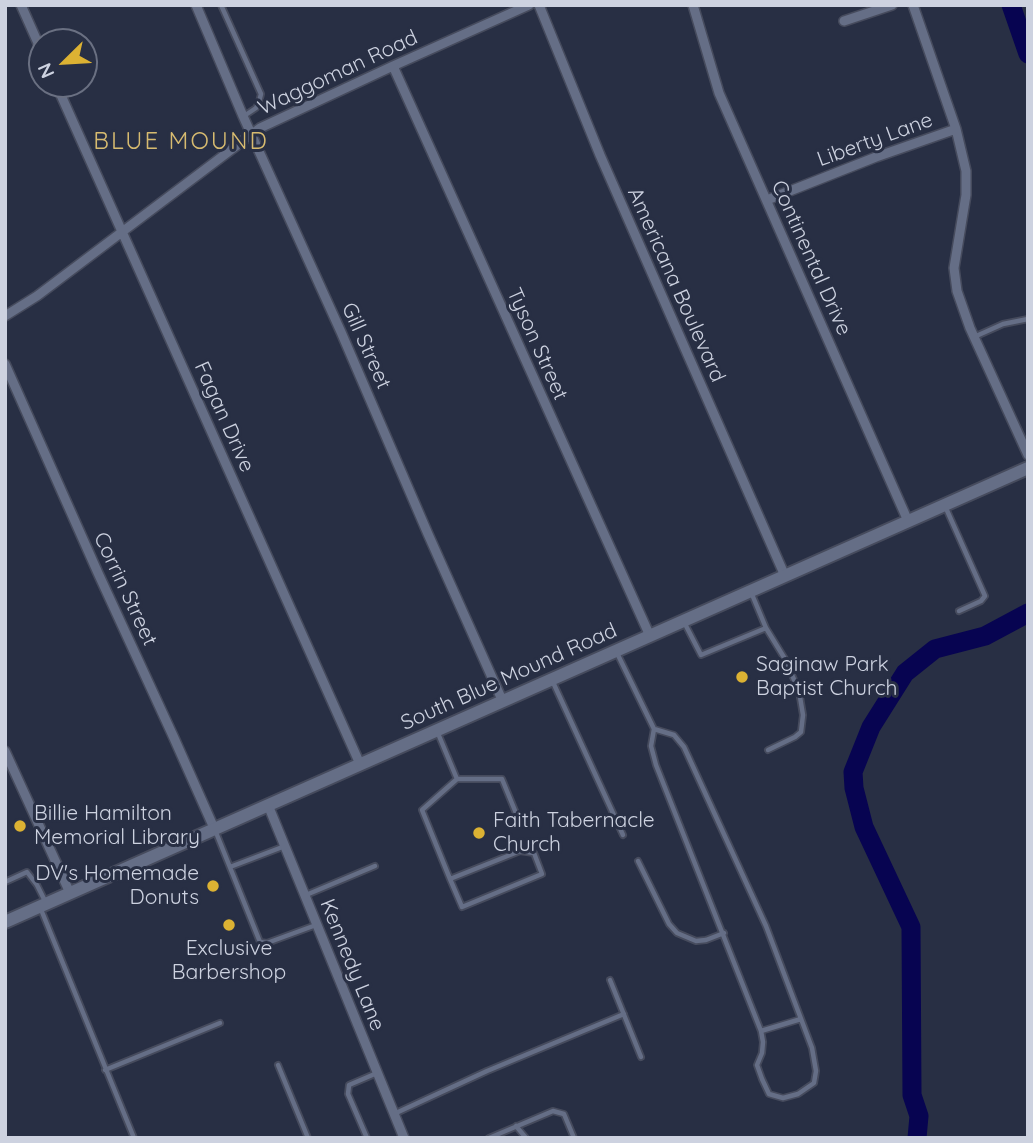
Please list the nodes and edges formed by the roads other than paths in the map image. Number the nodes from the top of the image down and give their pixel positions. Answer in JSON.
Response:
{"nodes":[{"id":1,"x":21,"y":5,"type":"edge"},
{"id":2,"x":196,"y":5,"type":"edge"},
{"id":3,"x":221,"y":5,"type":"edge"},
{"id":4,"x":529,"y":5,"type":"edge"},
{"id":5,"x":539,"y":5,"type":"edge"},
{"id":6,"x":693,"y":5,"type":"edge"},
{"id":7,"x":892,"y":5,"type":"edge"},
{"id":8,"x":913,"y":5,"type":"edge"},
{"id":9,"x":844,"y":21,"type":"dead end"},
{"id":10,"x":31,"y":28,"type":"edge"},
{"id":11,"x":393,"y":66,"type":"junction"},
{"id":12,"x":62,"y":98,"type":"edge"},
{"id":13,"x":243,"y":116,"type":"junction"},
{"id":14,"x":956,"y":129,"type":"junction"},
{"id":15,"x":251,"y":134,"type":"junction"},
{"id":16,"x":767,"y":200,"type":"junction"},
{"id":17,"x":121,"y":232,"type":"junction"},
{"id":18,"x":5,"y":316,"type":"edge"},
{"id":19,"x":1028,"y":319,"type":"edge"},
{"id":20,"x":974,"y":337,"type":"junction"},
{"id":21,"x":5,"y":364,"type":"edge"},
{"id":22,"x":1028,"y":455,"type":"edge"},
{"id":23,"x":1028,"y":468,"type":"edge"},
{"id":24,"x":945,"y":505,"type":"junction"},
{"id":25,"x":908,"y":521,"type":"junction"},
{"id":26,"x":785,"y":576,"type":"junction"},
{"id":27,"x":751,"y":592,"type":"junction"},
{"id":28,"x":959,"y":611,"type":"dead end"},
{"id":29,"x":684,"y":621,"type":"junction"},
{"id":30,"x":765,"y":628,"type":"junction"},
{"id":31,"x":650,"y":636,"type":"junction"},
{"id":32,"x":616,"y":651,"type":"junction"},
{"id":33,"x":552,"y":680,"type":"junction"},
{"id":34,"x":503,"y":702,"type":"junction"},
{"id":35,"x":654,"y":729,"type":"junction"},
{"id":36,"x":437,"y":730,"type":"junction"},
{"id":37,"x":768,"y":750,"type":"dead end"},
{"id":38,"x":5,"y":751,"type":"edge"},
{"id":39,"x":360,"y":764,"type":"junction"},
{"id":40,"x":457,"y":779,"type":"junction"},
{"id":41,"x":268,"y":805,"type":"junction"},
{"id":42,"x":518,"y":818,"type":"dead end"},
{"id":43,"x":214,"y":828,"type":"junction"},
{"id":44,"x":623,"y":835,"type":"dead end"},
{"id":45,"x":286,"y":846,"type":"junction"},
{"id":46,"x":638,"y":861,"type":"dead end"},
{"id":47,"x":375,"y":866,"type":"dead end"},
{"id":48,"x":230,"y":867,"type":"junction"},
{"id":49,"x":450,"y":879,"type":"junction"},
{"id":50,"x":5,"y":881,"type":"edge"},
{"id":51,"x":70,"y":893,"type":"junction"},
{"id":52,"x":306,"y":895,"type":"junction"},
{"id":53,"x":43,"y":905,"type":"junction"},
{"id":54,"x":5,"y":922,"type":"edge"},
{"id":55,"x":317,"y":925,"type":"junction"},
{"id":56,"x":724,"y":933,"type":"junction"},
{"id":57,"x":611,"y":980,"type":"dead end"},
{"id":58,"x":624,"y":1014,"type":"junction"},
{"id":59,"x":801,"y":1019,"type":"junction"},
{"id":60,"x":220,"y":1023,"type":"dead end"},
{"id":61,"x":761,"y":1031,"type":"junction"},
{"id":62,"x":642,"y":1056,"type":"dead end"},
{"id":63,"x":278,"y":1065,"type":"dead end"},
{"id":64,"x":105,"y":1070,"type":"junction"},
{"id":65,"x":377,"y":1073,"type":"junction"},
{"id":66,"x":395,"y":1114,"type":"junction"},
{"id":67,"x":516,"y":1126,"type":"junction"},
{"id":68,"x":134,"y":1138,"type":"edge"},
{"id":69,"x":308,"y":1138,"type":"edge"},
{"id":70,"x":367,"y":1138,"type":"edge"},
{"id":71,"x":404,"y":1138,"type":"edge"},
{"id":72,"x":489,"y":1138,"type":"edge"},
{"id":73,"x":526,"y":1138,"type":"edge"},
{"id":74,"x":573,"y":1138,"type":"edge"}],
"edges":[{"from":1,"to":10,"type":"street"},
{"from":2,"to":13,"type":"street","name":"Gill Street"},
{"from":3,"to":13,"type":"lane"},
{"from":4,"to":11,"type":"street","name":"Waggoman Road"},
{"from":5,"to":26,"type":"street","name":"Americana Boulevard"},
{"from":6,"to":16,"type":"street","name":"Continental Drive"},
{"from":7,"to":9,"type":"street"},
{"from":8,"to":14,"type":"street"},
{"from":11,"to":15,"type":"street","name":"Waggoman Road"},
{"from":11,"to":31,"type":"street","name":"Tyson Street"},
{"from":12,"to":17,"type":"street","name":"Fagan Drive"},
{"from":13,"to":15,"type":"street","name":"Gill Street"},
{"from":14,"to":16,"type":"street","name":"Liberty Lane"},
{"from":14,"to":20,"type":"street"},
{"from":15,"to":17,"type":"street","name":"Waggoman Road"},
{"from":15,"to":34,"type":"street","name":"Gill Street"},
{"from":16,"to":25,"type":"street","name":"Continental Drive"},
{"from":17,"to":18,"type":"street","name":"Waggoman Road"},
{"from":17,"to":39,"type":"street","name":"Fagan Drive"},
{"from":19,"to":20,"type":"lane"},
{"from":20,"to":22,"type":"street"},
{"from":21,"to":43,"type":"street","name":"Corrin Street"},
{"from":23,"to":24,"type":"main road","name":"South Blue Mound Road"},
{"from":24,"to":25,"type":"main road","name":"South Blue Mound Road"},
{"from":24,"to":28,"type":"lane"},
{"from":25,"to":26,"type":"main road","name":"South Blue Mound Road"},
{"from":26,"to":27,"type":"main road","name":"South Blue Mound Road"},
{"from":27,"to":29,"type":"main road","name":"South Blue Mound Road"},
{"from":27,"to":30,"type":"lane"},
{"from":29,"to":30,"type":"lane"},
{"from":29,"to":31,"type":"main road","name":"South Blue Mound Road"},
{"from":30,"to":37,"type":"lane"},
{"from":31,"to":32,"type":"main road","name":"South Blue Mound Road"},
{"from":32,"to":33,"type":"main road","name":"South Blue Mound Road"},
{"from":32,"to":35,"type":"lane"},
{"from":33,"to":34,"type":"main road","name":"South Blue Mound Road"},
{"from":33,"to":44,"type":"lane"},
{"from":34,"to":36,"type":"main road","name":"South Blue Mound Road"},
{"from":35,"to":56,"type":"lane"},
{"from":35,"to":59,"type":"lane"},
{"from":36,"to":39,"type":"main road","name":"South Blue Mound Road"},
{"from":36,"to":40,"type":"lane"},
{"from":38,"to":51,"type":"street"},
{"from":39,"to":41,"type":"main road","name":"South Blue Mound Road"},
{"from":40,"to":42,"type":"lane"},
{"from":40,"to":49,"type":"lane"},
{"from":41,"to":43,"type":"main road","name":"South Blue Mound Road"},
{"from":41,"to":45,"type":"street","name":"Kennedy Lane"},
{"from":43,"to":48,"type":"lane"},
{"from":43,"to":51,"type":"main road","name":"South Blue Mound Road"},
{"from":45,"to":48,"type":"lane"},
{"from":45,"to":52,"type":"street","name":"Kennedy Lane"},
{"from":46,"to":56,"type":"lane"},
{"from":47,"to":52,"type":"lane"},
{"from":48,"to":55,"type":"lane"},
{"from":49,"to":49,"type":"lane"},
{"from":50,"to":53,"type":"lane"},
{"from":51,"to":53,"type":"main road","name":"South Blue Mound Road"},
{"from":52,"to":55,"type":"street","name":"Kennedy Lane"},
{"from":53,"to":54,"type":"main road","name":"South Blue Mound Road"},
{"from":53,"to":64,"type":"lane"},
{"from":55,"to":65,"type":"street","name":"Kennedy Lane"},
{"from":56,"to":61,"type":"lane"},
{"from":57,"to":58,"type":"lane"},
{"from":58,"to":62,"type":"lane"},
{"from":58,"to":66,"type":"lane"},
{"from":59,"to":61,"type":"lane"},
{"from":59,"to":61,"type":"lane"},
{"from":60,"to":64,"type":"lane"},
{"from":63,"to":69,"type":"lane"},
{"from":64,"to":68,"type":"lane"},
{"from":65,"to":66,"type":"street","name":"Kennedy Lane"},
{"from":65,"to":70,"type":"lane"},
{"from":66,"to":71,"type":"street","name":"Kennedy Lane"},
{"from":67,"to":72,"type":"lane"},
{"from":67,"to":73,"type":"lane"},
{"from":67,"to":74,"type":"lane"}]}
